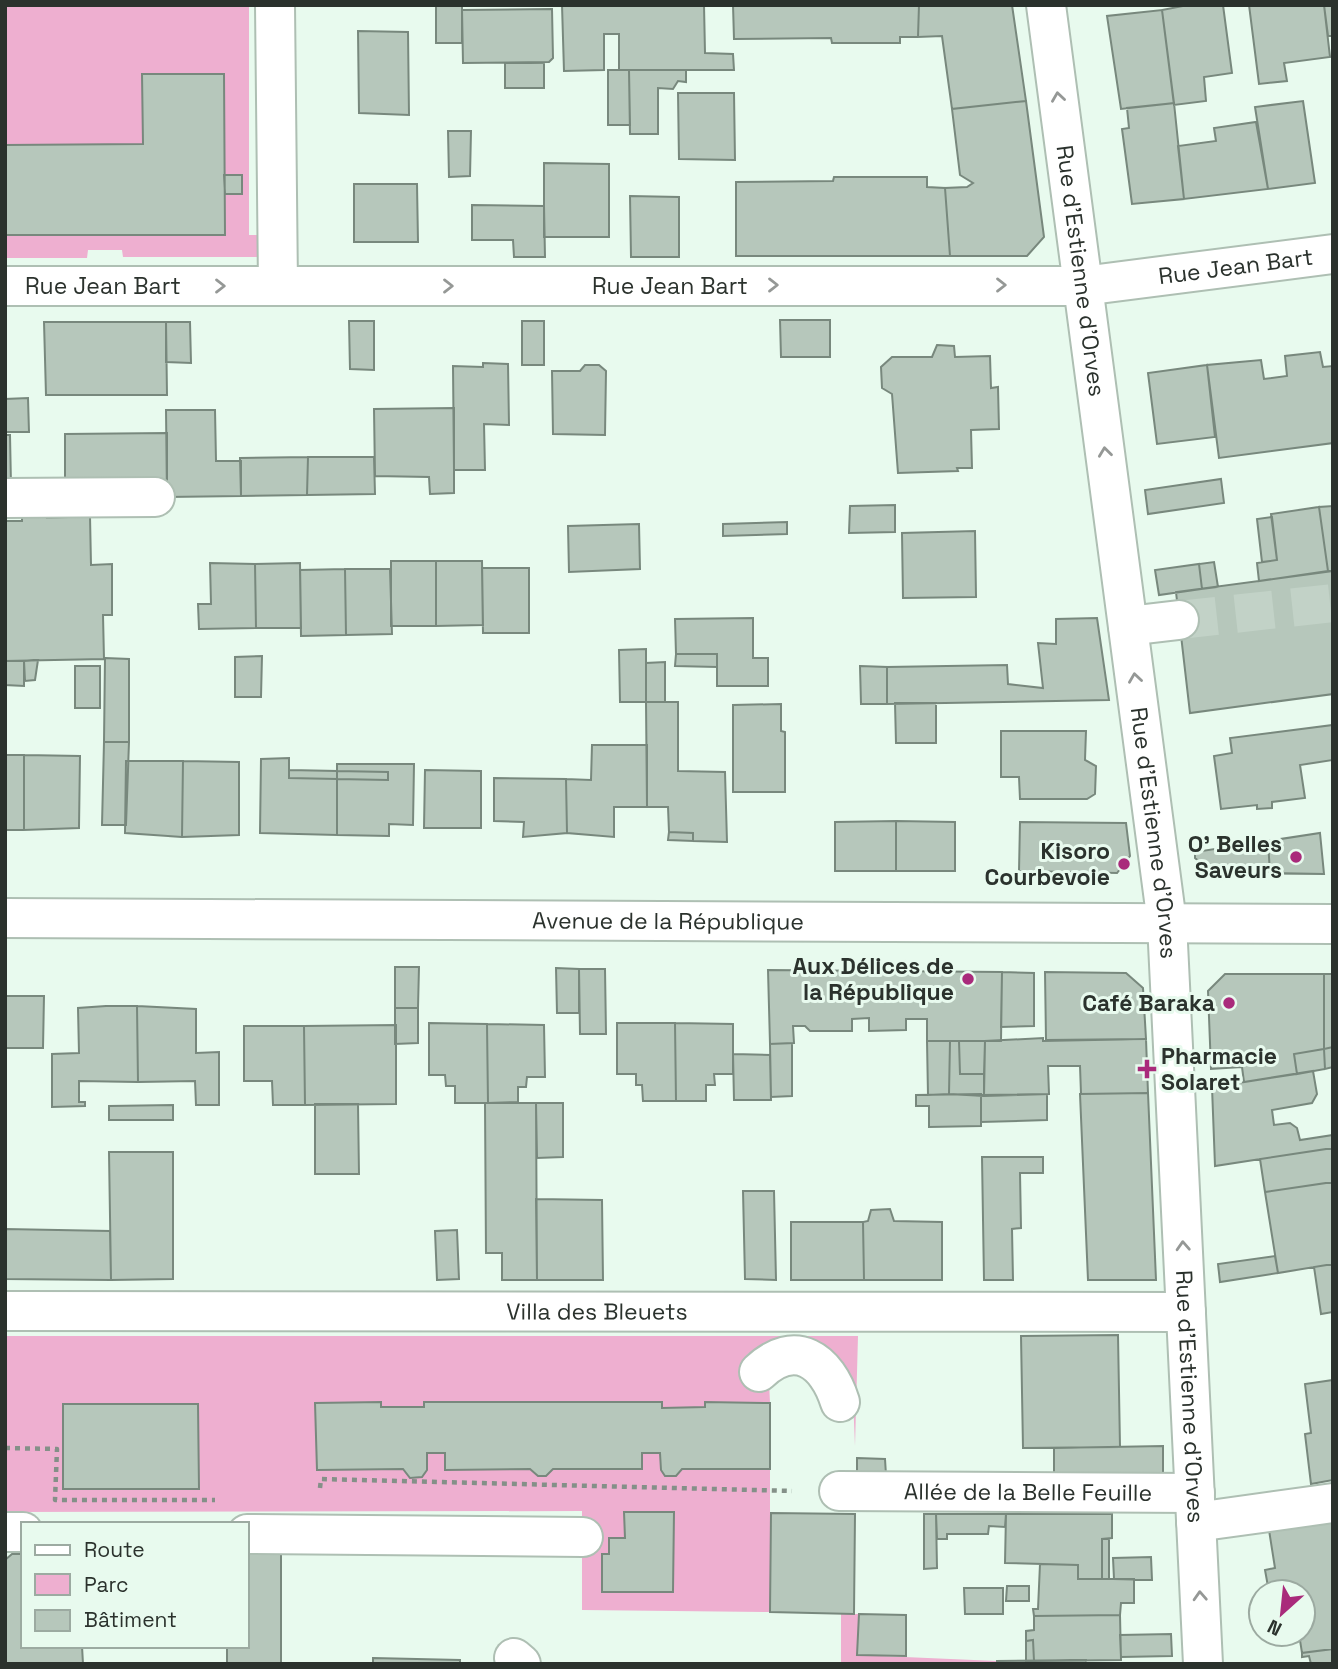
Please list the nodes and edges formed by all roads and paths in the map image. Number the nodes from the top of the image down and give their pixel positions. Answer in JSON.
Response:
{"nodes":[{"id":1,"x":275,"y":5,"type":"edge"},
{"id":2,"x":1046,"y":5,"type":"edge"},
{"id":3,"x":1333,"y":254,"type":"edge"},
{"id":4,"x":5,"y":286,"type":"edge"},
{"id":5,"x":278,"y":286,"type":"junction"},
{"id":6,"x":1083,"y":286,"type":"junction"},
{"id":7,"x":155,"y":497,"type":"dead end"},
{"id":8,"x":5,"y":498,"type":"edge"},
{"id":9,"x":1179,"y":620,"type":"tunnel mouth"},
{"id":10,"x":1128,"y":626,"type":"junction"},
{"id":11,"x":5,"y":918,"type":"edge"},
{"id":12,"x":1167,"y":923,"type":"junction"},
{"id":13,"x":1333,"y":924,"type":"edge"},
{"id":14,"x":5,"y":1311,"type":"edge"},
{"id":15,"x":1186,"y":1312,"type":"junction"},
{"id":16,"x":758,"y":1372,"type":"dead end"},
{"id":17,"x":840,"y":1402,"type":"dead end"},
{"id":18,"x":849,"y":1492,"type":"dead end"},
{"id":19,"x":1333,"y":1503,"type":"edge"},
{"id":20,"x":1195,"y":1508,"type":"junction"},
{"id":21,"x":248,"y":1534,"type":"edge"},
{"id":22,"x":583,"y":1537,"type":"dead end"},
{"id":23,"x":1203,"y":1664,"type":"edge"}],
"edges":[{"from":1,"to":5,"type":"street"},
{"from":6,"to":2,"type":"street","name":"Rue d'Estienne d'Orves","one_way":true},
{"from":3,"to":6,"type":"street","name":"Rue Jean Bart"},
{"from":4,"to":5,"type":"street","name":"Rue Jean Bart","one_way":true},
{"from":5,"to":6,"type":"street","name":"Rue Jean Bart","one_way":true},
{"from":10,"to":6,"type":"street","name":"Rue d'Estienne d'Orves","one_way":true},
{"from":7,"to":8,"type":"street"},
{"from":9,"to":10,"type":"street"},
{"from":12,"to":10,"type":"street","name":"Rue d'Estienne d'Orves","one_way":true},
{"from":11,"to":12,"type":"street","name":"Avenue de la République"},
{"from":12,"to":13,"type":"street","name":"Avenue de la République"},
{"from":15,"to":12,"type":"street","name":"Rue d'Estienne d'Orves","one_way":true},
{"from":14,"to":15,"type":"street","name":"Villa des Bleuets"},
{"from":15,"to":20,"type":"street","name":"Rue d'Estienne d'Orves"},
{"from":16,"to":17,"type":"street"},
{"from":18,"to":20,"type":"street","name":"Allée de la Belle Feuille"},
{"from":19,"to":20,"type":"street","name":"Allée de la Belle Feuille"},
{"from":23,"to":20,"type":"street","name":"Rue d'Estienne d'Orves","one_way":true},
{"from":21,"to":22,"type":"street"}]}
